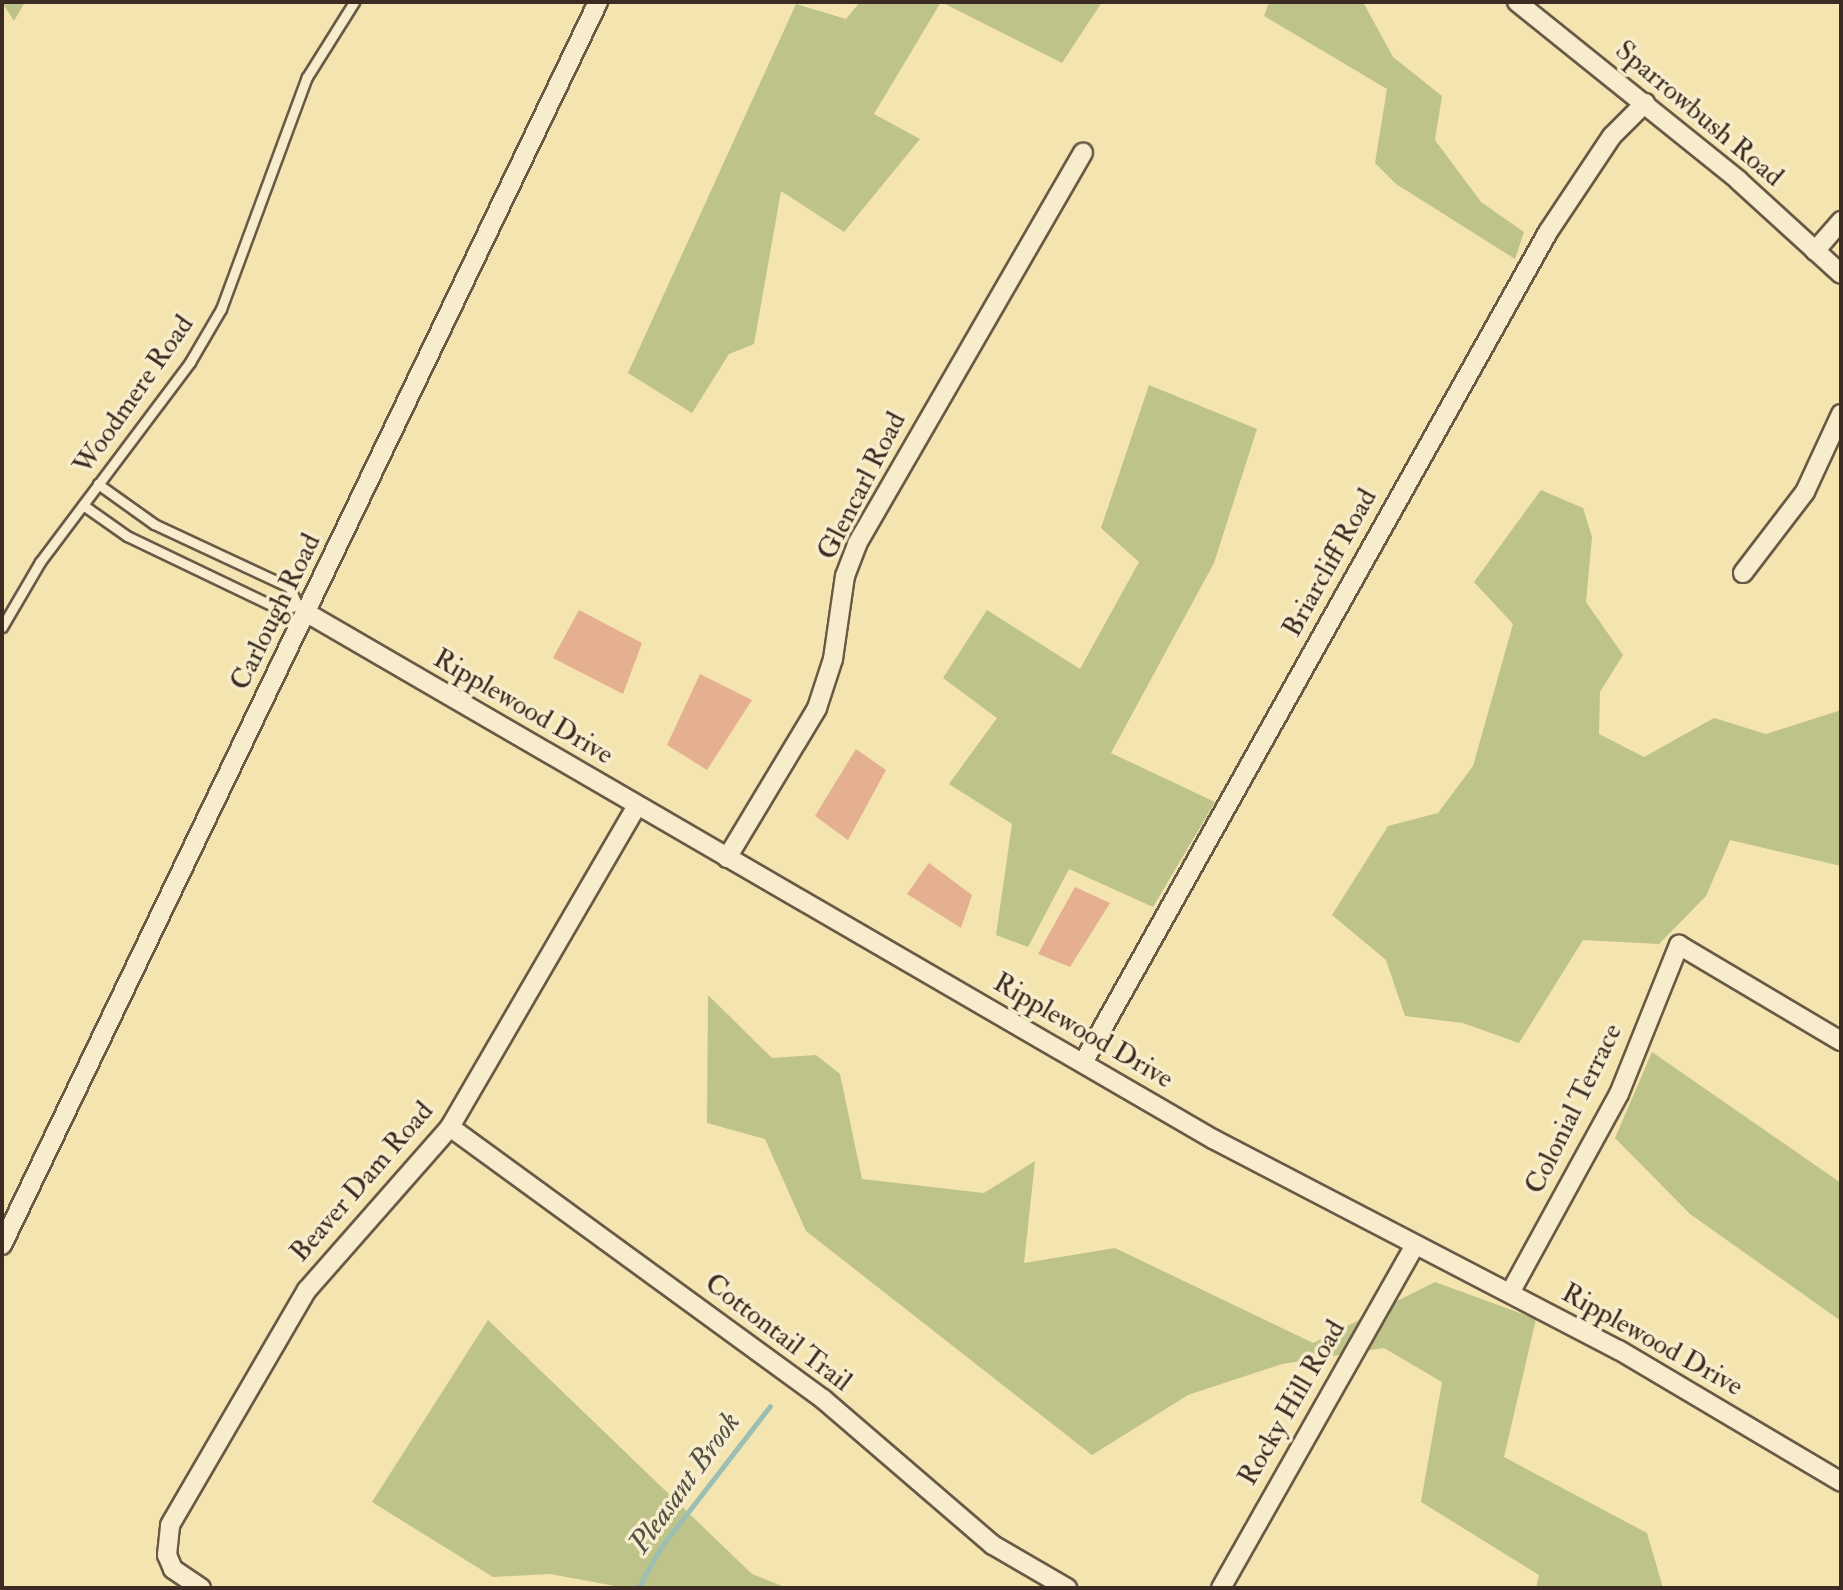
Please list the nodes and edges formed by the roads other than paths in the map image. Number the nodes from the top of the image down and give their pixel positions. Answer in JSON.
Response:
{"nodes":[{"id":1,"x":354,"y":2,"type":"edge"},
{"id":2,"x":598,"y":2,"type":"edge"},
{"id":3,"x":1517,"y":2,"type":"edge"},
{"id":4,"x":1645,"y":103,"type":"junction"},
{"id":5,"x":1083,"y":152,"type":"dead end"},
{"id":6,"x":1841,"y":221,"type":"edge"},
{"id":7,"x":1815,"y":251,"type":"junction"},
{"id":8,"x":1841,"y":274,"type":"edge"},
{"id":9,"x":1841,"y":414,"type":"edge"},
{"id":10,"x":98,"y":484,"type":"junction"},
{"id":11,"x":83,"y":505,"type":"junction"},
{"id":12,"x":1743,"y":573,"type":"dead end"},
{"id":13,"x":302,"y":609,"type":"junction"},
{"id":14,"x":2,"y":627,"type":"edge"},
{"id":15,"x":637,"y":806,"type":"junction"},
{"id":16,"x":727,"y":858,"type":"junction"},
{"id":17,"x":1841,"y":1041,"type":"edge"},
{"id":18,"x":1083,"y":1063,"type":"junction"},
{"id":19,"x":450,"y":1127,"type":"junction"},
{"id":20,"x":2,"y":1245,"type":"edge"},
{"id":21,"x":1414,"y":1247,"type":"junction"},
{"id":22,"x":1510,"y":1293,"type":"junction"},
{"id":23,"x":1841,"y":1482,"type":"edge"},
{"id":24,"x":201,"y":1588,"type":"edge"},
{"id":25,"x":1067,"y":1588,"type":"edge"},
{"id":26,"x":1221,"y":1588,"type":"edge"}],
"edges":[{"from":1,"to":10,"type":"lane","name":"Woodmere Road"},
{"from":2,"to":13,"type":"street","name":"Carlough Road"},
{"from":3,"to":4,"type":"street","name":"Sparrowbush Road"},
{"from":4,"to":7,"type":"street","name":"Sparrowbush Road"},
{"from":4,"to":18,"type":"street","name":"Briarcliff Road"},
{"from":5,"to":16,"type":"street","name":"Glencarl Road"},
{"from":6,"to":7,"type":"street"},
{"from":7,"to":8,"type":"street","name":"Sparrowbush Road"},
{"from":9,"to":12,"type":"street"},
{"from":10,"to":11,"type":"lane","name":"Woodmere Road"},
{"from":10,"to":13,"type":"lane"},
{"from":11,"to":13,"type":"lane"},
{"from":11,"to":14,"type":"lane","name":"Woodmere Road"},
{"from":13,"to":15,"type":"street","name":"Ripplewood Drive"},
{"from":13,"to":20,"type":"street","name":"Carlough Road"},
{"from":15,"to":16,"type":"street","name":"Ripplewood Drive"},
{"from":15,"to":19,"type":"street","name":"Beaver Dam Road"},
{"from":16,"to":18,"type":"street","name":"Ripplewood Drive"},
{"from":17,"to":22,"type":"street","name":"Colonial Terrace"},
{"from":18,"to":21,"type":"street","name":"Ripplewood Drive"},
{"from":19,"to":24,"type":"street","name":"Beaver Dam Road"},
{"from":19,"to":25,"type":"street","name":"Cottontail Trail"},
{"from":21,"to":22,"type":"street","name":"Ripplewood Drive"},
{"from":21,"to":26,"type":"street","name":"Rocky Hill Road"},
{"from":22,"to":23,"type":"street","name":"Ripplewood Drive"}]}
